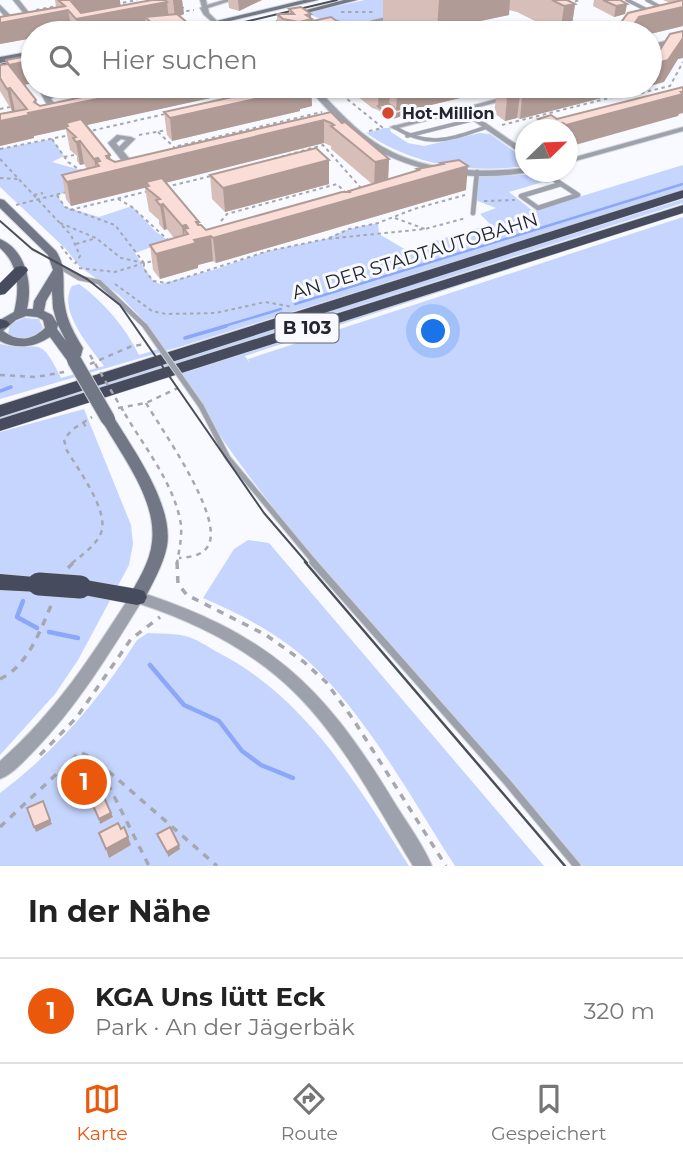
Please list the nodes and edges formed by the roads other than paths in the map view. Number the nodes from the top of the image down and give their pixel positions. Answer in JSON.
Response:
{"nodes":[{"id":1,"x":16,"y":0,"type":"edge"},
{"id":2,"x":203,"y":0,"type":"edge"},
{"id":3,"x":230,"y":0,"type":"edge"},
{"id":4,"x":314,"y":0,"type":"edge"},
{"id":5,"x":353,"y":0,"type":"edge"},
{"id":6,"x":627,"y":0,"type":"edge"},
{"id":7,"x":647,"y":0,"type":"edge"},
{"id":8,"x":216,"y":2,"type":"edge"},
{"id":9,"x":0,"y":7,"type":"edge"},
{"id":10,"x":203,"y":8,"type":"junction"},
{"id":11,"x":649,"y":10,"type":"junction"},
{"id":12,"x":37,"y":14,"type":"edge"},
{"id":13,"x":655,"y":14,"type":"edge"},
{"id":14,"x":29,"y":15,"type":"junction"},
{"id":15,"x":394,"y":19,"type":"dead end"},
{"id":16,"x":214,"y":21,"type":"edge"},
{"id":17,"x":225,"y":21,"type":"edge"},
{"id":18,"x":274,"y":21,"type":"edge"},
{"id":19,"x":379,"y":21,"type":"edge"},
{"id":20,"x":683,"y":38,"type":"edge"},
{"id":21,"x":662,"y":44,"type":"edge"},
{"id":22,"x":21,"y":55,"type":"edge"},
{"id":23,"x":0,"y":60,"type":"edge"},
{"id":24,"x":21,"y":63,"type":"edge"},
{"id":25,"x":0,"y":68,"type":"edge"},
{"id":26,"x":47,"y":98,"type":"dead end"},
{"id":27,"x":322,"y":98,"type":"edge"},
{"id":28,"x":509,"y":98,"type":"edge"},
{"id":29,"x":463,"y":110,"type":"junction"},
{"id":30,"x":67,"y":114,"type":"edge"},
{"id":31,"x":342,"y":118,"type":"junction"},
{"id":32,"x":475,"y":118,"type":"junction"},
{"id":33,"x":317,"y":124,"type":"edge"},
{"id":34,"x":394,"y":127,"type":"joint"},
{"id":35,"x":487,"y":127,"type":"junction"},
{"id":36,"x":683,"y":129,"type":"edge"},
{"id":37,"x":407,"y":136,"type":"junction"},
{"id":38,"x":515,"y":147,"type":"edge"},
{"id":39,"x":119,"y":151,"type":"junction"},
{"id":40,"x":578,"y":158,"type":"edge"},
{"id":41,"x":140,"y":166,"type":"edge"},
{"id":42,"x":437,"y":167,"type":"junction"},
{"id":43,"x":515,"y":170,"type":"edge"},
{"id":44,"x":477,"y":172,"type":"junction"},
{"id":45,"x":427,"y":178,"type":"edge"},
{"id":46,"x":558,"y":182,"type":"edge"},
{"id":47,"x":561,"y":184,"type":"junction"},
{"id":48,"x":683,"y":194,"type":"edge"},
{"id":49,"x":0,"y":202,"type":"edge"},
{"id":50,"x":683,"y":208,"type":"edge"},
{"id":51,"x":473,"y":213,"type":"road end"},
{"id":52,"x":0,"y":242,"type":"edge"},
{"id":53,"x":58,"y":268,"type":"junction"},
{"id":54,"x":21,"y":270,"type":"junction"},
{"id":55,"x":0,"y":291,"type":"edge"},
{"id":56,"x":38,"y":313,"type":"junction"},
{"id":57,"x":20,"y":314,"type":"junction"},
{"id":58,"x":1,"y":328,"type":"edge"},
{"id":59,"x":51,"y":329,"type":"junction"},
{"id":60,"x":36,"y":340,"type":"junction"},
{"id":61,"x":63,"y":346,"type":"junction"},
{"id":62,"x":74,"y":360,"type":"junction"},
{"id":63,"x":0,"y":411,"type":"edge"},
{"id":64,"x":0,"y":425,"type":"edge"},
{"id":65,"x":0,"y":582,"type":"edge"},
{"id":66,"x":137,"y":597,"type":"junction"},
{"id":67,"x":0,"y":771,"type":"edge"},
{"id":68,"x":423,"y":866,"type":"edge"},
{"id":69,"x":577,"y":866,"type":"edge"}],
"edges":[{"from":1,"to":14,"type":"street"},
{"from":2,"to":10,"type":"street"},
{"from":3,"to":8,"type":"street"},
{"from":4,"to":17,"type":"main road"},
{"from":5,"to":18,"type":"main road"},
{"from":6,"to":11,"type":"lane"},
{"from":7,"to":11,"type":"lane"},
{"from":8,"to":10,"type":"street"},
{"from":9,"to":14,"type":"street"},
{"from":10,"to":16,"type":"street"},
{"from":11,"to":13,"type":"lane"},
{"from":12,"to":14,"type":"street"},
{"from":15,"to":19,"type":"lane"},
{"from":20,"to":21,"type":"street"},
{"from":22,"to":23,"type":"main road"},
{"from":24,"to":25,"type":"main road"},
{"from":26,"to":30,"type":"street"},
{"from":27,"to":31,"type":"street"},
{"from":28,"to":29,"type":"street"},
{"from":29,"to":32,"type":"street"},
{"from":29,"to":34,"type":"street"},
{"from":31,"to":33,"type":"street"},
{"from":31,"to":42,"type":"street"},
{"from":32,"to":35,"type":"street"},
{"from":32,"to":37,"type":"lane"},
{"from":34,"to":37,"type":"lane"},
{"from":35,"to":37,"type":"lane"},
{"from":35,"to":38,"type":"street"},
{"from":36,"to":40,"type":"street"},
{"from":39,"to":39,"type":"street"},
{"from":39,"to":41,"type":"street"},
{"from":42,"to":44,"type":"street"},
{"from":42,"to":45,"type":"street"},
{"from":43,"to":44,"type":"street"},
{"from":44,"to":51,"type":"lane"},
{"from":46,"to":47,"type":"lane"},
{"from":47,"to":47,"type":"lane"},
{"from":48,"to":63,"type":"highway","name":"AN DER STADTAUTOBAHN","number":"B 103"},
{"from":49,"to":53,"type":"main road"},
{"from":50,"to":64,"type":"highway","name":"AN DER STADTAUTOBAHN","number":"B 103"},
{"from":52,"to":54,"type":"main road"},
{"from":53,"to":56,"type":"main road"},
{"from":53,"to":62,"type":"main road"},
{"from":53,"to":69,"type":"lane","bridge":true},
{"from":54,"to":55,"type":"highway"},
{"from":54,"to":57,"type":"main road"},
{"from":56,"to":57,"type":"main road"},
{"from":56,"to":59,"type":"main road"},
{"from":57,"to":58,"type":"main road"},
{"from":58,"to":60,"type":"main road"},
{"from":59,"to":60,"type":"main road"},
{"from":59,"to":61,"type":"main road"},
{"from":60,"to":61,"type":"main road"},
{"from":61,"to":62,"type":"main road"},
{"from":62,"to":66,"type":"main road","bridge":true},
{"from":65,"to":66,"type":"highway","bridge":true},
{"from":66,"to":67,"type":"street"},
{"from":66,"to":68,"type":"street"}]}
